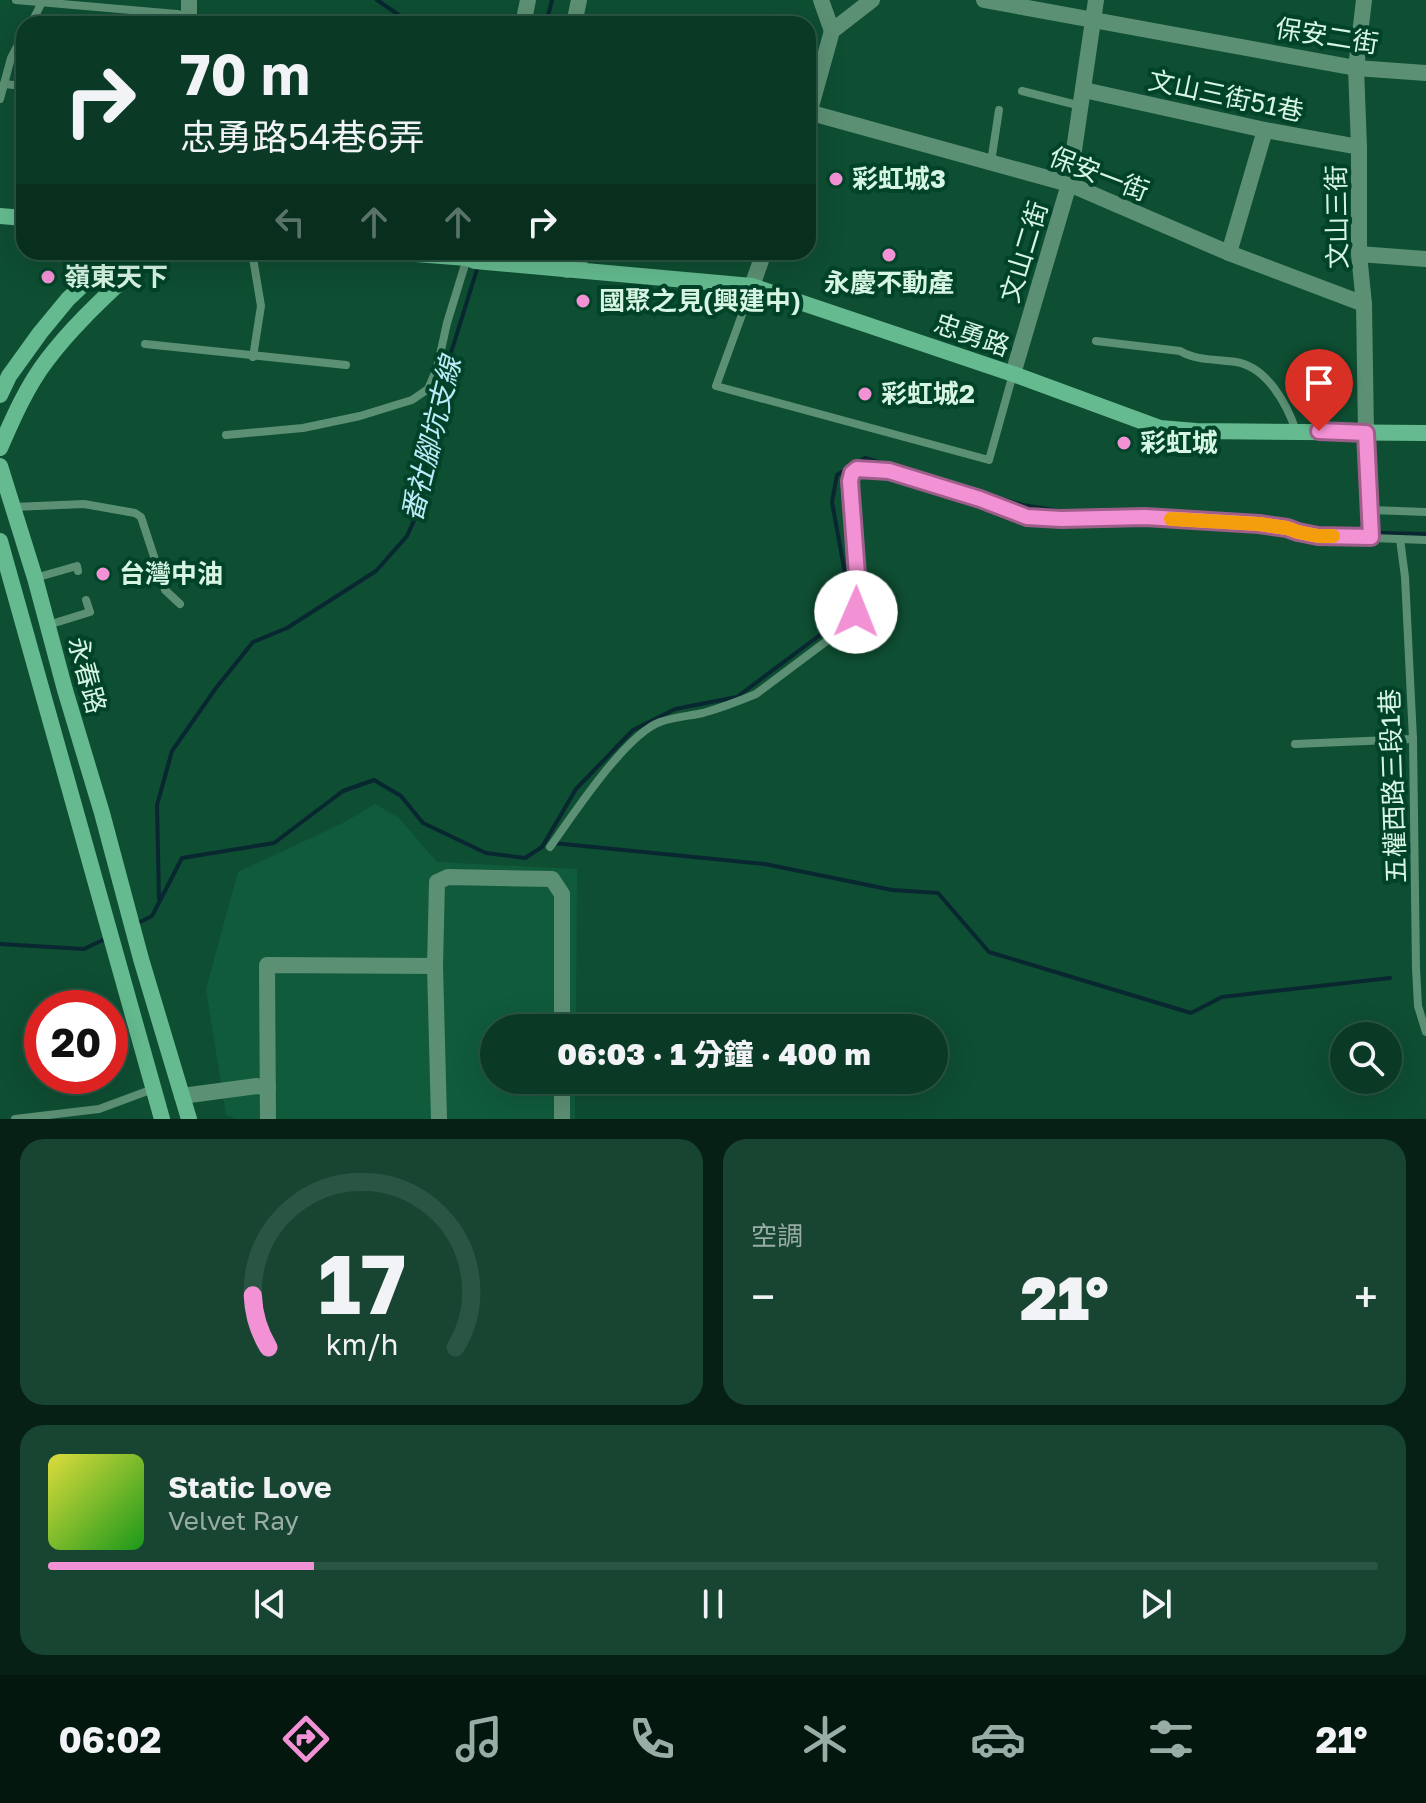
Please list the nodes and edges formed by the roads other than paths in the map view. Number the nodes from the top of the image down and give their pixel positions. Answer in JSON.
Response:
{"nodes":[{"id":1,"x":16,"y":0,"type":"edge"},
{"id":2,"x":821,"y":0,"type":"edge"},
{"id":3,"x":872,"y":0,"type":"edge"},
{"id":4,"x":984,"y":0,"type":"edge"},
{"id":5,"x":1096,"y":0,"type":"edge"},
{"id":6,"x":1364,"y":0,"type":"edge"},
{"id":7,"x":43,"y":1,"type":"edge"},
{"id":8,"x":190,"y":14,"type":"edge"},
{"id":9,"x":1094,"y":19,"type":"junction"},
{"id":10,"x":832,"y":31,"type":"junction"},
{"id":11,"x":16,"y":49,"type":"edge"},
{"id":12,"x":1356,"y":68,"type":"junction"},
{"id":13,"x":1426,"y":73,"type":"edge"},
{"id":14,"x":4,"y":84,"type":"junction"},
{"id":15,"x":16,"y":85,"type":"edge"},
{"id":16,"x":816,"y":86,"type":"edge"},
{"id":17,"x":1022,"y":91,"type":"dead end"},
{"id":18,"x":1083,"y":98,"type":"junction"},
{"id":19,"x":0,"y":99,"type":"edge"},
{"id":20,"x":999,"y":110,"type":"dead end"},
{"id":21,"x":816,"y":116,"type":"edge"},
{"id":22,"x":1265,"y":130,"type":"junction"},
{"id":23,"x":1359,"y":147,"type":"junction"},
{"id":24,"x":991,"y":162,"type":"junction"},
{"id":25,"x":1069,"y":184,"type":"junction"},
{"id":26,"x":1229,"y":253,"type":"junction"},
{"id":27,"x":1359,"y":254,"type":"junction"},
{"id":28,"x":1426,"y":259,"type":"edge"},
{"id":29,"x":116,"y":260,"type":"edge"},
{"id":30,"x":144,"y":260,"type":"edge"},
{"id":31,"x":253,"y":260,"type":"edge"},
{"id":32,"x":469,"y":260,"type":"edge"},
{"id":33,"x":513,"y":260,"type":"edge"},
{"id":34,"x":578,"y":260,"type":"edge"},
{"id":35,"x":761,"y":260,"type":"edge"},
{"id":36,"x":567,"y":270,"type":"junction"},
{"id":37,"x":752,"y":286,"type":"junction"},
{"id":38,"x":1364,"y":304,"type":"junction"},
{"id":39,"x":1096,"y":341,"type":"dead end"},
{"id":40,"x":145,"y":344,"type":"dead end"},
{"id":41,"x":253,"y":357,"type":"junction"},
{"id":42,"x":346,"y":365,"type":"dead end"},
{"id":43,"x":1013,"y":374,"type":"junction"},
{"id":44,"x":0,"y":395,"type":"edge"},
{"id":45,"x":1296,"y":431,"type":"junction"},
{"id":46,"x":1366,"y":433,"type":"junction"},
{"id":47,"x":1426,"y":433,"type":"edge"},
{"id":48,"x":226,"y":435,"type":"dead end"},
{"id":49,"x":0,"y":448,"type":"edge"},
{"id":50,"x":0,"y":466,"type":"edge"},
{"id":51,"x":12,"y":507,"type":"junction"},
{"id":52,"x":1371,"y":510,"type":"junction"},
{"id":53,"x":1426,"y":512,"type":"edge"},
{"id":54,"x":1371,"y":537,"type":"junction"},
{"id":55,"x":1400,"y":539,"type":"junction"},
{"id":56,"x":1426,"y":540,"type":"edge"},
{"id":57,"x":0,"y":541,"type":"edge"},
{"id":58,"x":3,"y":564,"type":"edge"},
{"id":59,"x":78,"y":571,"type":"dead end"},
{"id":60,"x":35,"y":578,"type":"junction"},
{"id":61,"x":86,"y":600,"type":"dead end"},
{"id":62,"x":180,"y":604,"type":"dead end"},
{"id":63,"x":48,"y":625,"type":"junction"},
{"id":64,"x":1413,"y":739,"type":"junction"},
{"id":65,"x":1295,"y":744,"type":"dead end"},
{"id":66,"x":550,"y":847,"type":"dead end"},
{"id":67,"x":435,"y":966,"type":"junction"},
{"id":68,"x":562,"y":1014,"type":"edge"},
{"id":69,"x":1426,"y":1032,"type":"edge"},
{"id":70,"x":268,"y":1088,"type":"junction"},
{"id":71,"x":153,"y":1089,"type":"junction"},
{"id":72,"x":562,"y":1094,"type":"edge"},
{"id":73,"x":182,"y":1096,"type":"junction"},
{"id":74,"x":15,"y":1119,"type":"edge"},
{"id":75,"x":162,"y":1119,"type":"edge"},
{"id":76,"x":189,"y":1119,"type":"edge"},
{"id":77,"x":268,"y":1119,"type":"edge"},
{"id":78,"x":439,"y":1119,"type":"edge"},
{"id":79,"x":562,"y":1119,"type":"edge"}],
"edges":[{"from":1,"to":7,"type":"lane"},
{"from":2,"to":10,"type":"street"},
{"from":3,"to":10,"type":"street"},
{"from":4,"to":9,"type":"street","name":"保安二街"},
{"from":5,"to":9,"type":"street","name":"文山二街"},
{"from":6,"to":12,"type":"street","name":"文山三街"},
{"from":7,"to":8,"type":"lane"},
{"from":9,"to":12,"type":"street","name":"保安二街"},
{"from":9,"to":18,"type":"street","name":"文山二街"},
{"from":10,"to":16,"type":"street"},
{"from":11,"to":14,"type":"lane"},
{"from":12,"to":13,"type":"street","name":"保安二街"},
{"from":12,"to":23,"type":"street","name":"文山三街"},
{"from":14,"to":15,"type":"lane"},
{"from":14,"to":19,"type":"lane"},
{"from":17,"to":18,"type":"lane"},
{"from":18,"to":22,"type":"street","name":"文山三街51巷"},
{"from":18,"to":25,"type":"street","name":"文山二街"},
{"from":20,"to":24,"type":"lane"},
{"from":21,"to":24,"type":"street","name":"保安一街"},
{"from":22,"to":23,"type":"street","name":"文山三街51巷"},
{"from":22,"to":26,"type":"street"},
{"from":23,"to":27,"type":"street","name":"文山三街"},
{"from":24,"to":25,"type":"street","name":"保安一街"},
{"from":25,"to":26,"type":"street","name":"保安一街"},
{"from":25,"to":43,"type":"street","name":"文山二街"},
{"from":26,"to":38,"type":"street","name":"保安一街"},
{"from":27,"to":28,"type":"street"},
{"from":27,"to":38,"type":"street","name":"文山三街"},
{"from":29,"to":44,"type":"street"},
{"from":30,"to":49,"type":"street"},
{"from":31,"to":41,"type":"lane"},
{"from":32,"to":48,"type":"lane"},
{"from":33,"to":36,"type":"street","name":"忠勇路"},
{"from":34,"to":36,"type":"street"},
{"from":35,"to":37,"type":"street"},
{"from":36,"to":37,"type":"street","name":"忠勇路"},
{"from":37,"to":43,"type":"street","name":"忠勇路"},
{"from":37,"to":43,"type":"lane"},
{"from":38,"to":46,"type":"street","name":"文山三街"},
{"from":39,"to":45,"type":"lane"},
{"from":40,"to":41,"type":"lane"},
{"from":41,"to":42,"type":"lane"},
{"from":43,"to":45,"type":"street","name":"忠勇路"},
{"from":45,"to":46,"type":"street","name":"忠勇路"},
{"from":46,"to":47,"type":"street","name":"忠勇路"},
{"from":46,"to":52,"type":"lane"},
{"from":50,"to":51,"type":"street","name":"永春路"},
{"from":51,"to":60,"type":"street","name":"永春路"},
{"from":51,"to":62,"type":"lane"},
{"from":52,"to":53,"type":"lane"},
{"from":52,"to":54,"type":"lane"},
{"from":54,"to":55,"type":"lane"},
{"from":54,"to":66,"type":"lane"},
{"from":55,"to":56,"type":"lane"},
{"from":55,"to":64,"type":"lane","name":"五權西路三段1巷"},
{"from":57,"to":58,"type":"street","name":"永春路"},
{"from":58,"to":71,"type":"street","name":"永春路"},
{"from":59,"to":60,"type":"lane"},
{"from":60,"to":63,"type":"street","name":"永春路"},
{"from":61,"to":63,"type":"lane"},
{"from":63,"to":73,"type":"street","name":"永春路"},
{"from":64,"to":65,"type":"lane"},
{"from":64,"to":69,"type":"lane","name":"五權西路三段1巷"},
{"from":67,"to":68,"type":"street"},
{"from":67,"to":70,"type":"street"},
{"from":67,"to":78,"type":"street"},
{"from":70,"to":73,"type":"street"},
{"from":70,"to":77,"type":"street"},
{"from":71,"to":74,"type":"lane"},
{"from":71,"to":75,"type":"street"},
{"from":72,"to":79,"type":"street"},
{"from":73,"to":76,"type":"street"}]}
